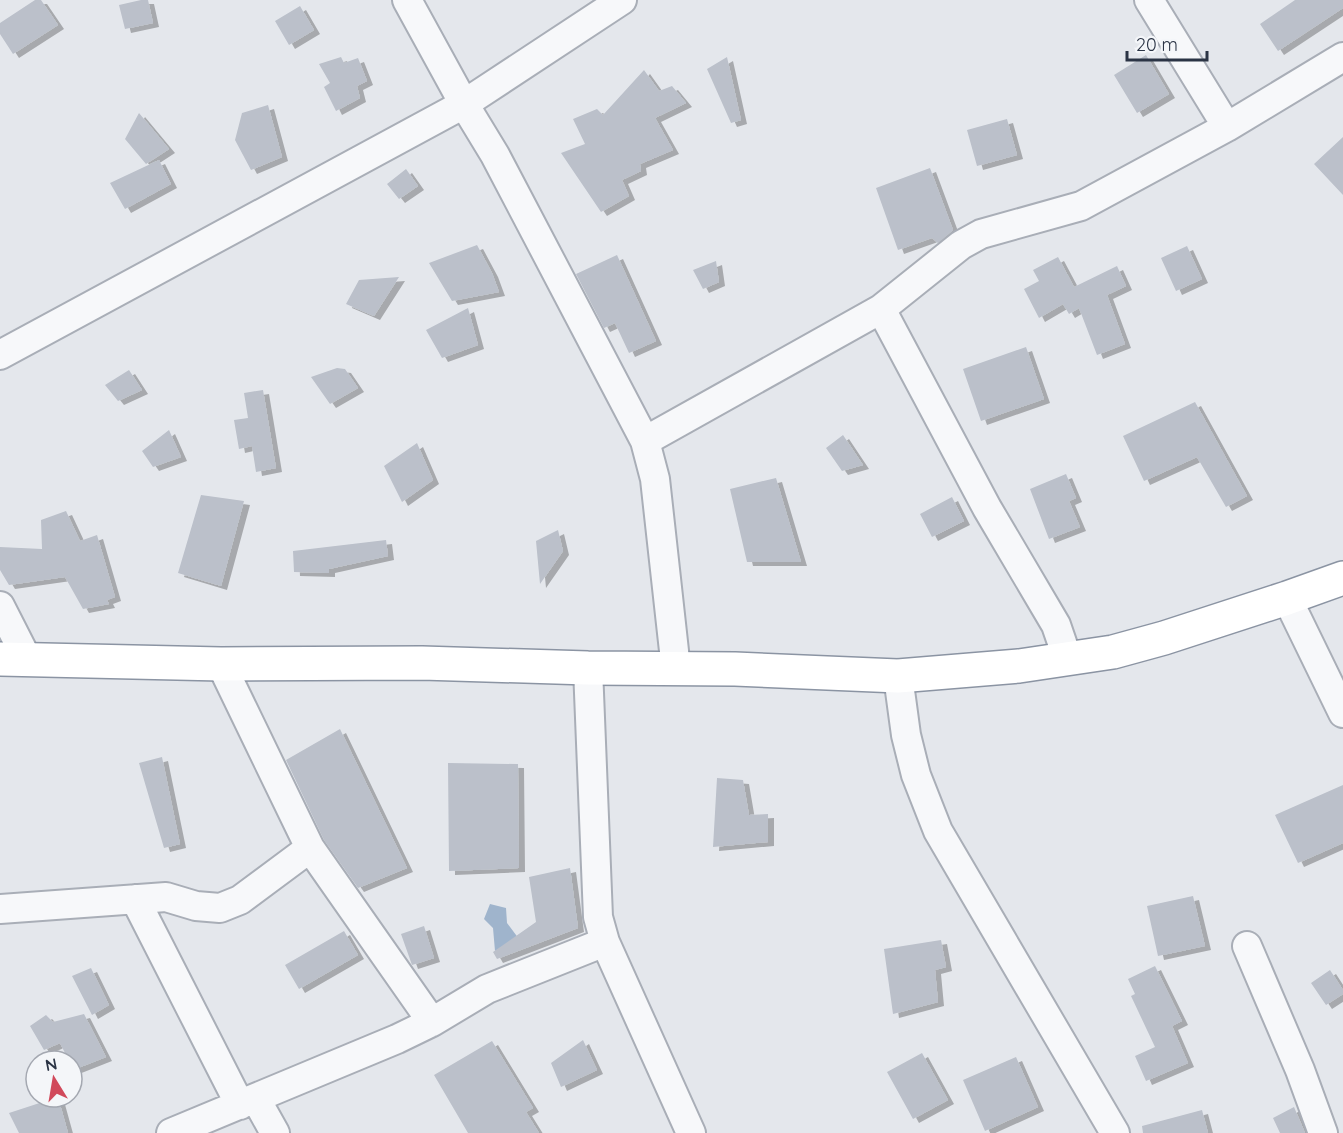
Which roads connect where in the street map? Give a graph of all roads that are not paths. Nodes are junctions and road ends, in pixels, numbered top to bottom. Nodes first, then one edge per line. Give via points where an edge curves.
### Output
1 (407, 0) edge
2 (622, 0) edge
3 (1149, 0) edge
4 (1343, 57) edge
5 (464, 104) junction
6 (1227, 127) junction
7 (881, 309) junction
8 (0, 355) edge
9 (645, 441) junction
10 (1343, 578) edge
11 (1287, 598) junction
12 (0, 606) edge
13 (13, 659) edge
14 (1068, 660) junction
15 (221, 664) junction
16 (588, 668) junction
17 (676, 669) junction
18 (898, 676) junction
19 (1343, 713) edge
20 (310, 848) junction
21 (135, 899) junction
22 (0, 909) edge
23 (605, 942) junction
24 (1248, 946) dead end
25 (432, 1022) junction
26 (248, 1102) junction
27 (171, 1133) edge
28 (275, 1133) edge
29 (691, 1133) edge
30 (1114, 1133) edge
31 (1323, 1133) edge

1 - 5 street
2 - 5 street
3 - 6 street
4 - 6 street
5 - 8 street
5 - 9 street via 495,155
6 - 7 street via 1081,206 981,234
7 - 9 street
7 - 14 street via 987,508 1056,625
9 - 17 street via 655,479
10 - 11 highway
11 - 14 highway via 1164,638
11 - 19 street
12 - 13 street
13 - 15 highway
14 - 18 highway
15 - 16 highway via 422,663
15 - 20 street
16 - 17 highway
16 - 23 street via 598,917
17 - 18 highway
18 - 30 street via 916,775 938,831
20 - 21 street via 240,900 220,908 166,897
20 - 25 street
21 - 22 street
21 - 26 street
23 - 25 street via 487,989
23 - 29 street
24 - 31 street
25 - 26 street
26 - 27 street
26 - 28 street

